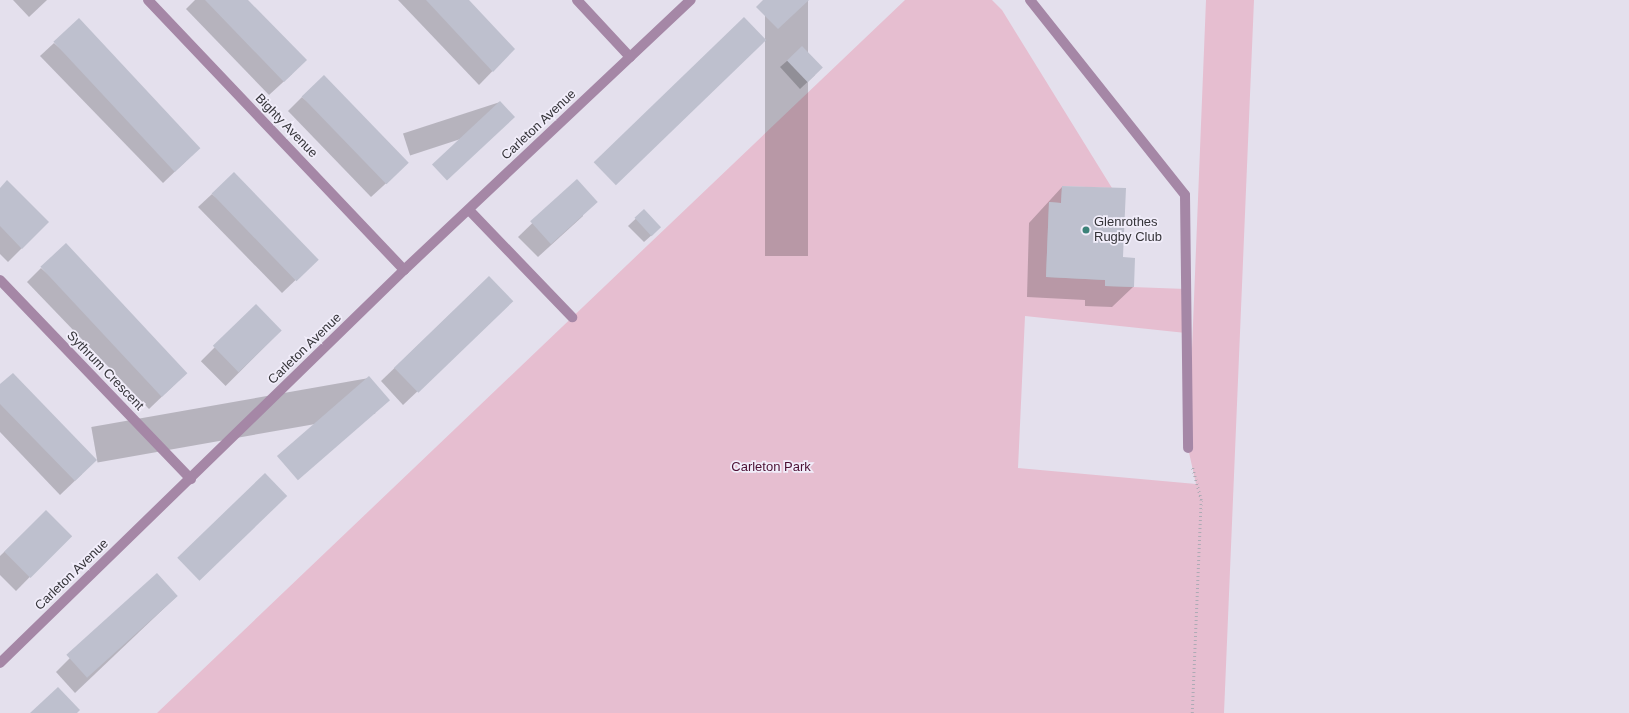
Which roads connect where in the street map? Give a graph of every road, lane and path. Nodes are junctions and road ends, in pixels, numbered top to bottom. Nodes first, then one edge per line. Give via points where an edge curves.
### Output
1 (148, 0) edge
2 (577, 0) edge
3 (691, 0) edge
4 (1030, 0) edge
5 (630, 58) junction
6 (469, 210) junction
7 (404, 270) junction
8 (0, 280) edge
9 (572, 317) dead end
10 (1188, 448) joint
11 (191, 479) junction
12 (0, 663) edge
13 (1192, 713) edge

1 - 7 street, Bighty Avenue
2 - 5 street
3 - 5 street, Carleton Avenue
4 - 10 street via 1185,195
5 - 6 street, Carleton Avenue
6 - 7 street, Carleton Avenue
6 - 9 street
7 - 11 street, Carleton Avenue
8 - 11 street, Sythrum Crescent
10 - 13 path via 1200,500
11 - 12 street, Carleton Avenue

